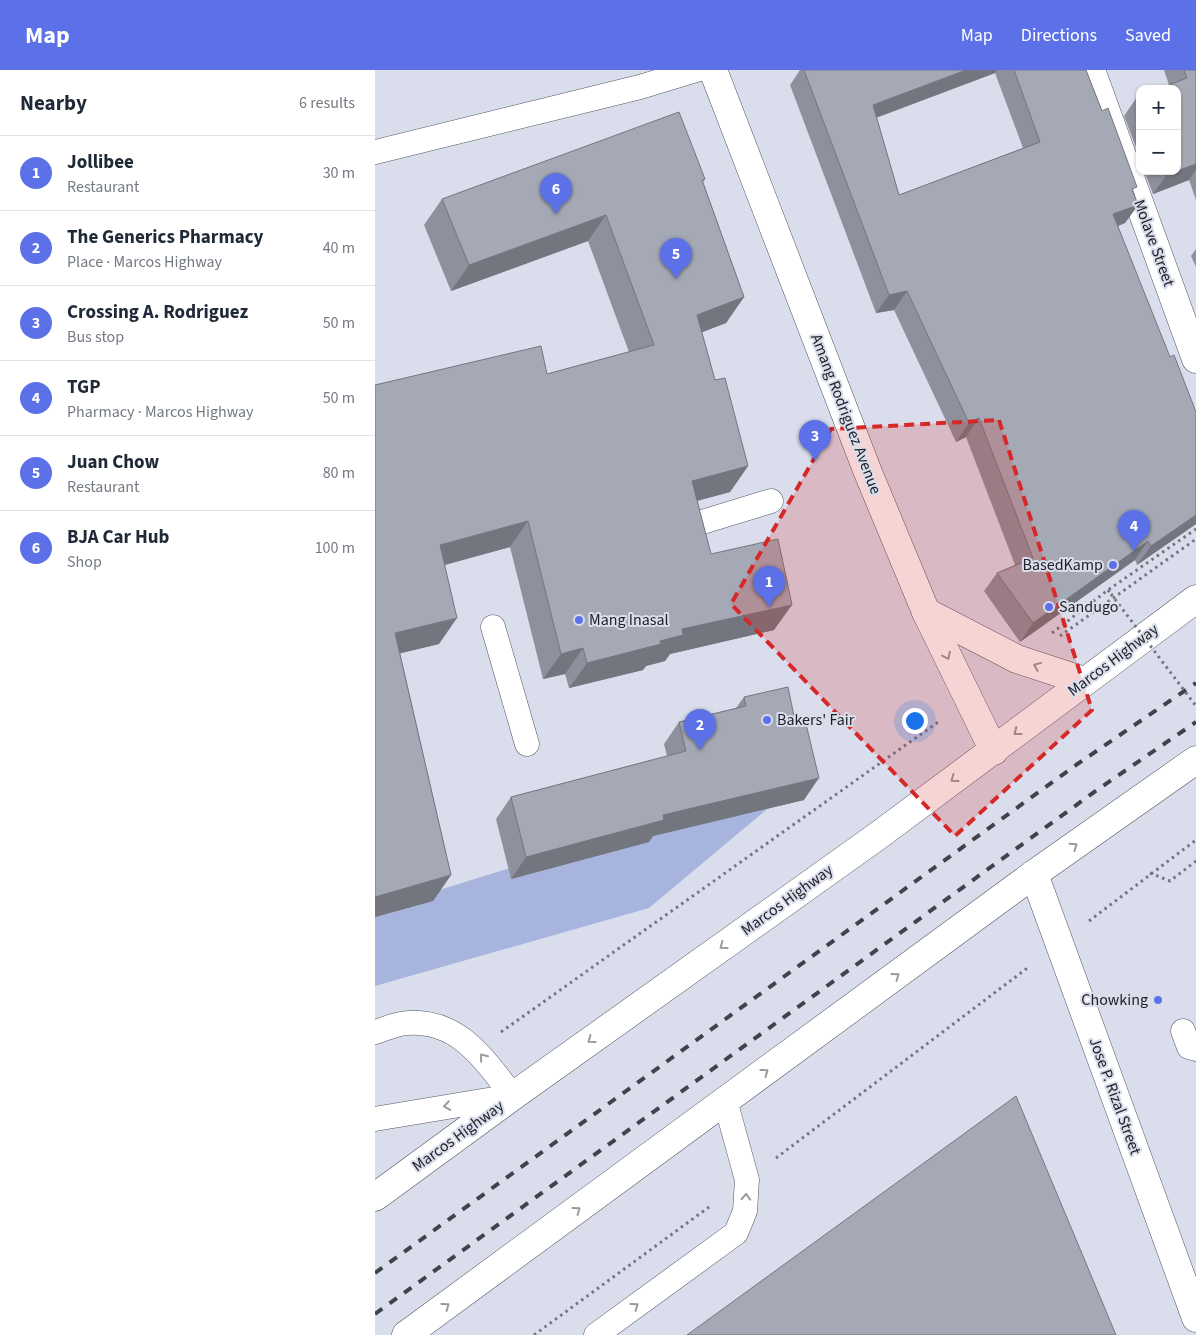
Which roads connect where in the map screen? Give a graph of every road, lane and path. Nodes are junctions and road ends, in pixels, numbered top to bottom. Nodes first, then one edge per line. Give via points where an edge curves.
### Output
1 (696, 70) edge
2 (713, 70) edge
3 (1091, 70) edge
4 (375, 152) edge
5 (1196, 359) edge
6 (771, 501) dead end
7 (699, 523) edge
8 (1196, 529) edge
9 (1196, 539) edge
10 (1108, 590) junction
11 (1196, 599) edge
12 (926, 612) junction
13 (493, 627) dead end
14 (1052, 633) edge
15 (1027, 662) junction
16 (1084, 681) junction
17 (969, 700) junction
18 (1196, 706) edge
19 (527, 744) dead end
20 (994, 750) junction
21 (1196, 760) edge
22 (1196, 840) edge
23 (1196, 862) edge
24 (1150, 873) junction
25 (1035, 874) junction
26 (1060, 943) junction
27 (375, 1032) edge
28 (476, 1049) junction
29 (513, 1096) junction
30 (725, 1100) junction
31 (375, 1119) edge
32 (747, 1180) junction
33 (375, 1197) edge
34 (1196, 1318) edge
35 (407, 1335) edge
36 (534, 1335) edge
37 (596, 1335) edge

1 - 4 lane via 640,87
2 - 12 main road, Amang Rodriguez Avenue via 863,461
3 - 5 main road, Molave Street
6 - 7 lane
8 - 10 path
9 - 15 path
10 - 14 path
10 - 18 path, bridge
11 - 16 main road, Marcos Highway
12 - 15 main road
12 -> 17 main road, Amang Rodriguez Avenue
13 - 19 lane
16 -> 15 main road
16 -> 20 main road, Marcos Highway
17 - 20 main road, Amang Rodriguez Avenue
17 - 28 path
20 -> 29 main road, Marcos Highway
25 -> 21 main road
22 - 24 path
23 - 24 path via 1170,881
24 - 26 path
25 - 26 main road, Jose P. Rizal Street
30 -> 25 main road
26 - 32 path
26 - 34 main road, Jose P. Rizal Street
27 - 28 lane via 407,1022 442,1026
29 -> 28 lane
29 -> 31 lane
29 - 33 main road, Marcos Highway
30 - 32 lane
35 -> 30 main road
32 - 36 path
37 -> 32 lane via 736,1233 745,1211

